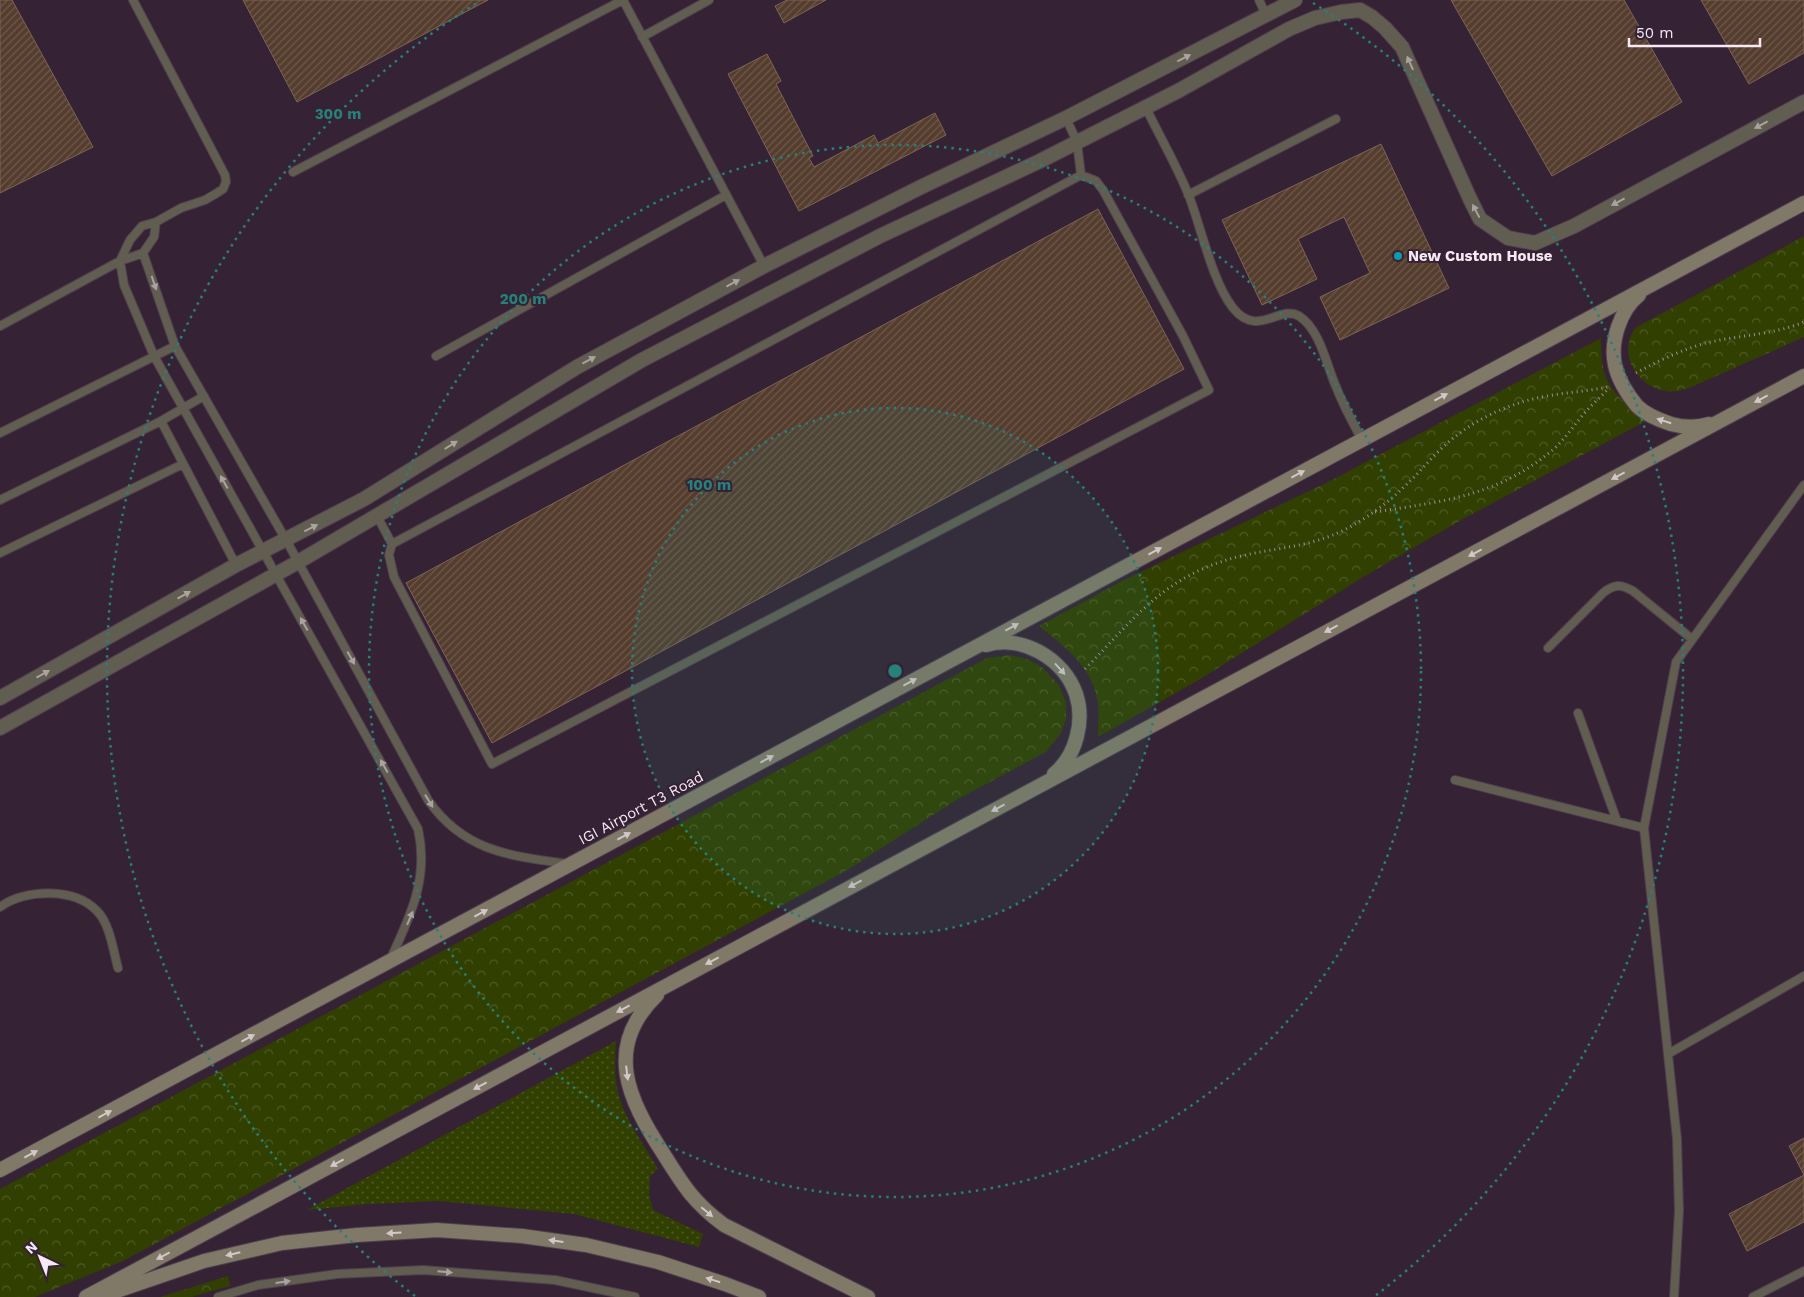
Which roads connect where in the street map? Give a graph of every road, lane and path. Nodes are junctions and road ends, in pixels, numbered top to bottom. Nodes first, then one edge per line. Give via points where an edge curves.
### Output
1 (133, 0) edge
2 (623, 0) edge
3 (709, 0) edge
4 (1259, 0) edge
5 (1295, 0) edge
6 (1266, 15) junction
7 (642, 37) junction
8 (1804, 102) edge
9 (1146, 108) junction
10 (1066, 118) junction
11 (1336, 120) dead end
12 (1077, 142) junction
13 (293, 172) dead end
14 (1081, 175) junction
15 (726, 195) junction
16 (1188, 195) junction
17 (1804, 203) edge
18 (156, 222) junction
19 (143, 253) junction
20 (120, 261) junction
21 (764, 266) junction
22 (1656, 282) junction
23 (1804, 322) edge
24 (0, 326) edge
25 (175, 346) junction
26 (154, 356) junction
27 (436, 356) dead end
28 (1636, 373) dead end
29 (1804, 376) edge
30 (204, 396) junction
31 (183, 408) junction
32 (1728, 417) junction
33 (161, 421) junction
34 (0, 433) edge
35 (1362, 440) junction
36 (184, 464) junction
37 (1804, 485) edge
38 (0, 500) edge
39 (1374, 512) junction
40 (377, 516) junction
41 (286, 540) junction
42 (392, 544) junction
43 (263, 552) junction
44 (0, 553) edge
45 (298, 562) junction
46 (236, 565) junction
47 (276, 575) junction
48 (1692, 639) junction
49 (1548, 648) dead end
50 (969, 650) junction
51 (1085, 670) dead end
52 (0, 698) edge
53 (1578, 713) dead end
54 (0, 728) edge
55 (1455, 780) dead end
56 (1041, 784) junction
57 (1617, 821) junction
58 (1644, 828) junction
59 (571, 864) junction
60 (0, 907) edge
61 (390, 962) junction
62 (118, 968) dead end
63 (1804, 976) edge
64 (666, 986) junction
65 (1668, 1054) junction
66 (0, 1170) edge
67 (1804, 1271) edge
68 (86, 1297) edge
69 (99, 1297) edge
70 (218, 1297) edge
71 (635, 1297) edge
72 (759, 1297) edge
73 (868, 1297) edge
74 (1674, 1297) edge
75 (1753, 1297) edge

1 - 18 lane via 226,182 224,189 205,200 181,208
2 - 7 lane
2 - 13 lane
3 - 7 lane
4 - 6 lane
5 - 6 street
10 -> 6 street
7 - 15 lane
8 -> 9 street via 1574,226 1535,243 1508,238 1480,219 1402,47 1379,22 1360,10 1315,18 1289,29
9 - 12 street
9 - 16 lane
10 - 12 lane
10 - 21 street
11 - 16 lane
12 - 14 lane
12 - 40 street via 880,236 642,360
14 - 42 lane
14 - 42 lane via 1096,181 1103,190 1183,336 1208,390 492,764 394,577 389,555
15 - 21 lane
15 - 27 lane
16 - 35 lane via 1222,293 1234,310 1251,322 1286,314 1301,318 1320,344 1336,389
17 - 22 main road
18 - 19 lane via 154,237
18 - 20 lane via 142,226 130,240
19 - 20 lane
19 -> 25 lane
20 - 24 lane
20 - 26 lane via 124,285
41 -> 21 street via 364,499 577,367
32 -> 22 main road via 1705,425 1681,426 1658,420 1638,406 1621,381 1615,364 1614,340 1622,317 1636,297
35 -> 22 main road
23 - 28 path via 1782,330 1706,344 1666,357
25 - 26 lane
25 - 30 lane
26 - 31 lane
26 - 34 lane
29 -> 32 main road
30 - 31 lane
30 - 41 lane
31 - 33 lane
43 -> 31 lane
32 -> 56 main road
33 - 36 lane
33 - 38 lane
50 -> 35 main road
36 - 44 lane
36 - 46 lane
37 - 48 lane
39 - 39 path via 1395,496 1441,448 1476,423 1534,399 1611,387 1555,447 1506,479 1461,497
39 - 51 path via 1327,538 1238,557 1178,582 1143,608
40 - 42 lane
40 - 45 street
41 - 43 street
41 - 45 lane
43 - 46 street
43 - 47 lane
45 - 47 street
45 -> 59 lane via 428,800 440,816 467,838 502,854
52 -> 46 street
47 - 54 street
61 -> 47 lane via 417,896 421,858 418,829
48 - 49 lane via 1633,591 1617,585 1603,593
48 - 58 lane via 1676,662
50 -> 56 main road via 994,643 1020,644 1044,654 1057,665 1076,694 1080,720 1075,745 1061,768
59 -> 50 main road, IGI Airport T3 Road
53 - 57 lane
55 - 57 lane
56 -> 64 main road
57 - 58 lane
58 - 65 lane
61 -> 59 main road, IGI Airport T3 Road
60 - 62 lane via 16,898 47,894 84,901 98,911 108,929
66 -> 61 main road, IGI Airport T3 Road
63 - 65 lane
64 -> 68 main road
64 -> 73 main road via 636,1019 629,1036 627,1076 642,1122 688,1192 705,1211 724,1225
65 - 74 lane via 1679,1192
67 - 75 lane
72 -> 69 main road via 658,1262 586,1245 522,1236 437,1230 282,1242 204,1261
70 -> 71 lane via 258,1286 337,1274 423,1270 555,1280

